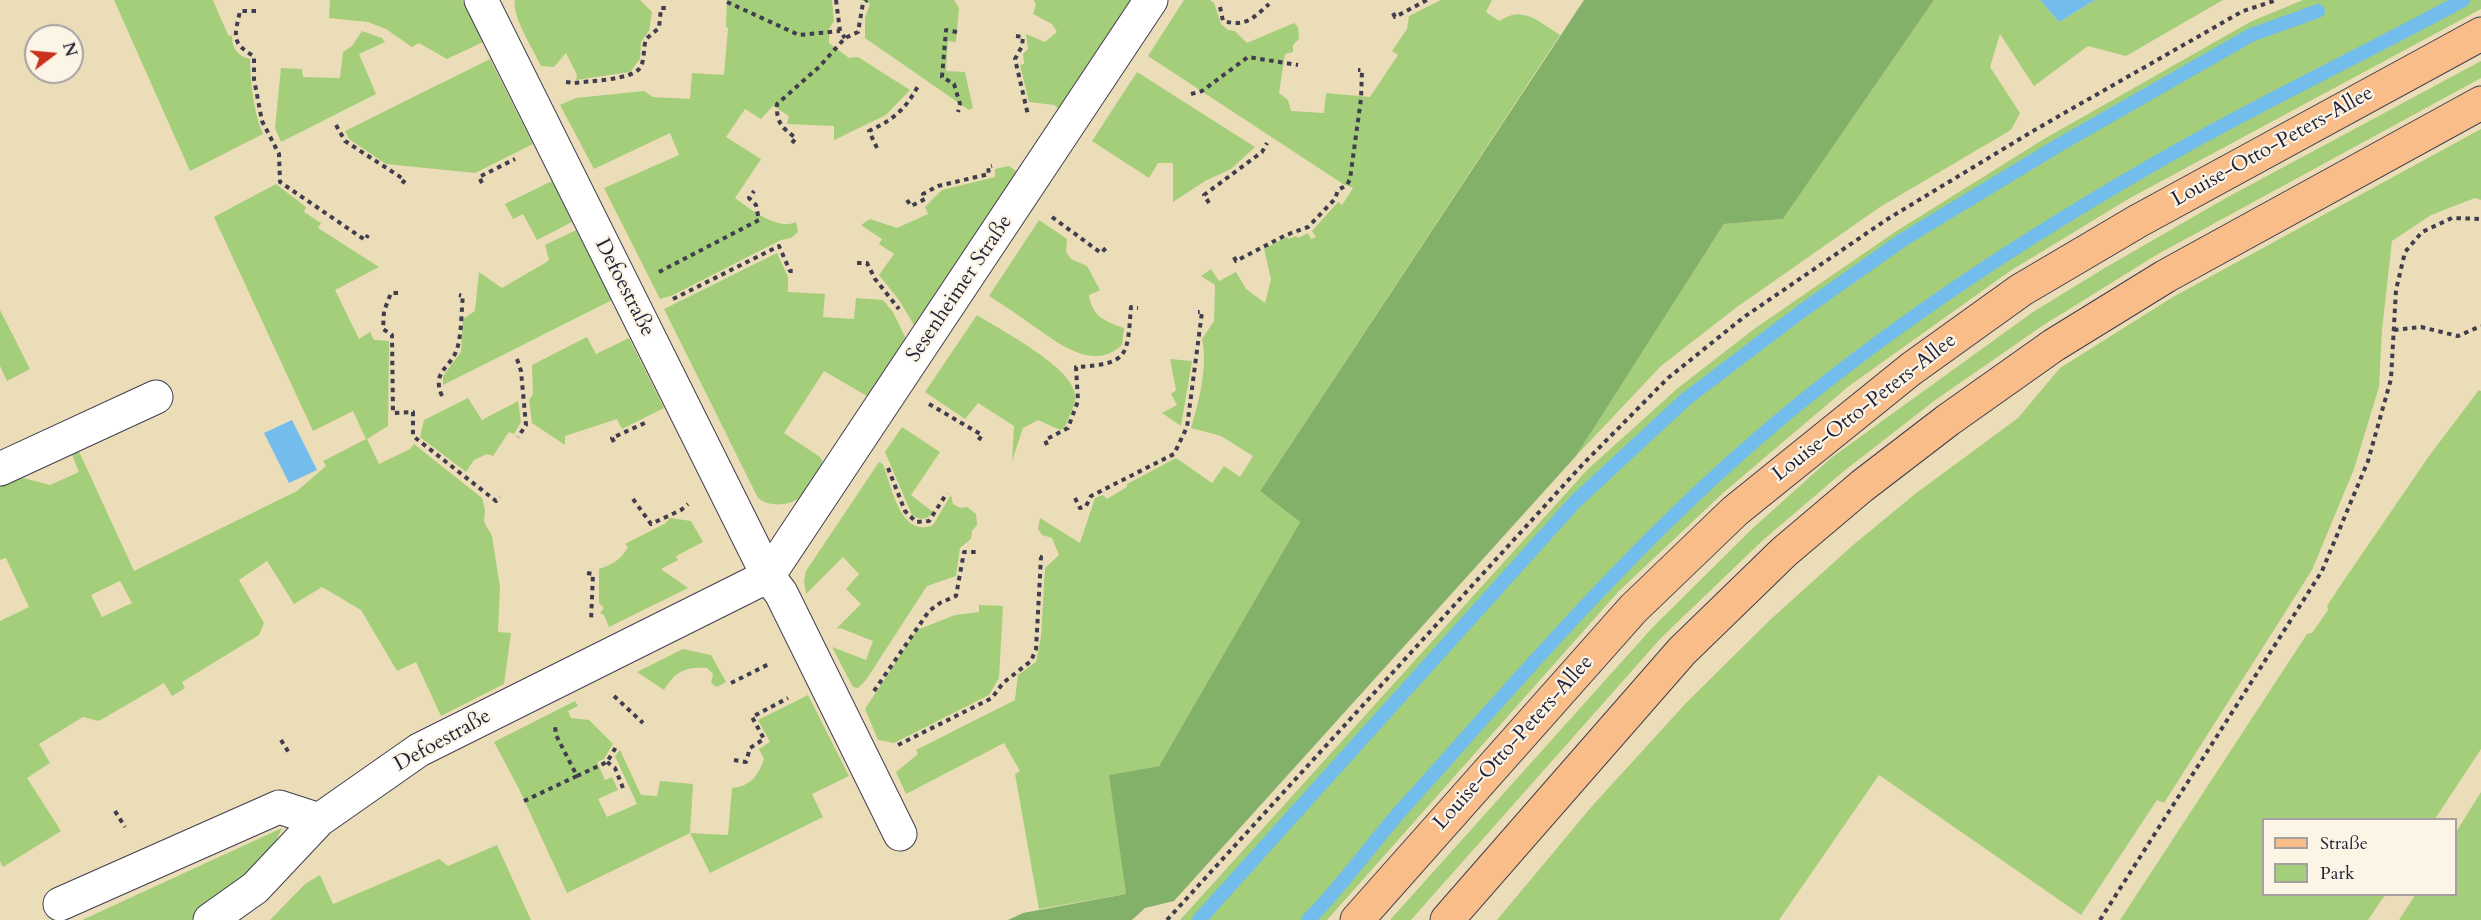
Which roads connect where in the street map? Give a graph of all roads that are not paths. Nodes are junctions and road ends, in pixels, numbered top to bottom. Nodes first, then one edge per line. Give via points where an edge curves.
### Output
1 (481, 0) edge
2 (1151, 0) edge
3 (2481, 33) edge
4 (2481, 103) edge
5 (156, 397) dead end
6 (0, 469) edge
7 (768, 576) junction
8 (319, 820) junction
9 (900, 834) dead end
10 (60, 904) dead end
11 (210, 920) edge
12 (1358, 920) edge
13 (1447, 920) edge

1 - 7 street, Defoestraße
2 - 7 street, Sesenheimer Straße
3 - 12 main road, Louise-Otto-Peters-Allee via 2138,221 2021,290 1892,384 1736,511 1633,609
4 - 13 main road via 2166,276 2054,345 1862,486 1784,552 1682,651
5 - 6 street
7 - 8 street, Defoestraße via 419,750
7 - 9 street, Defoestraße via 781,593
8 - 10 street via 279,807
8 - 11 street, Defoestraße via 255,888

